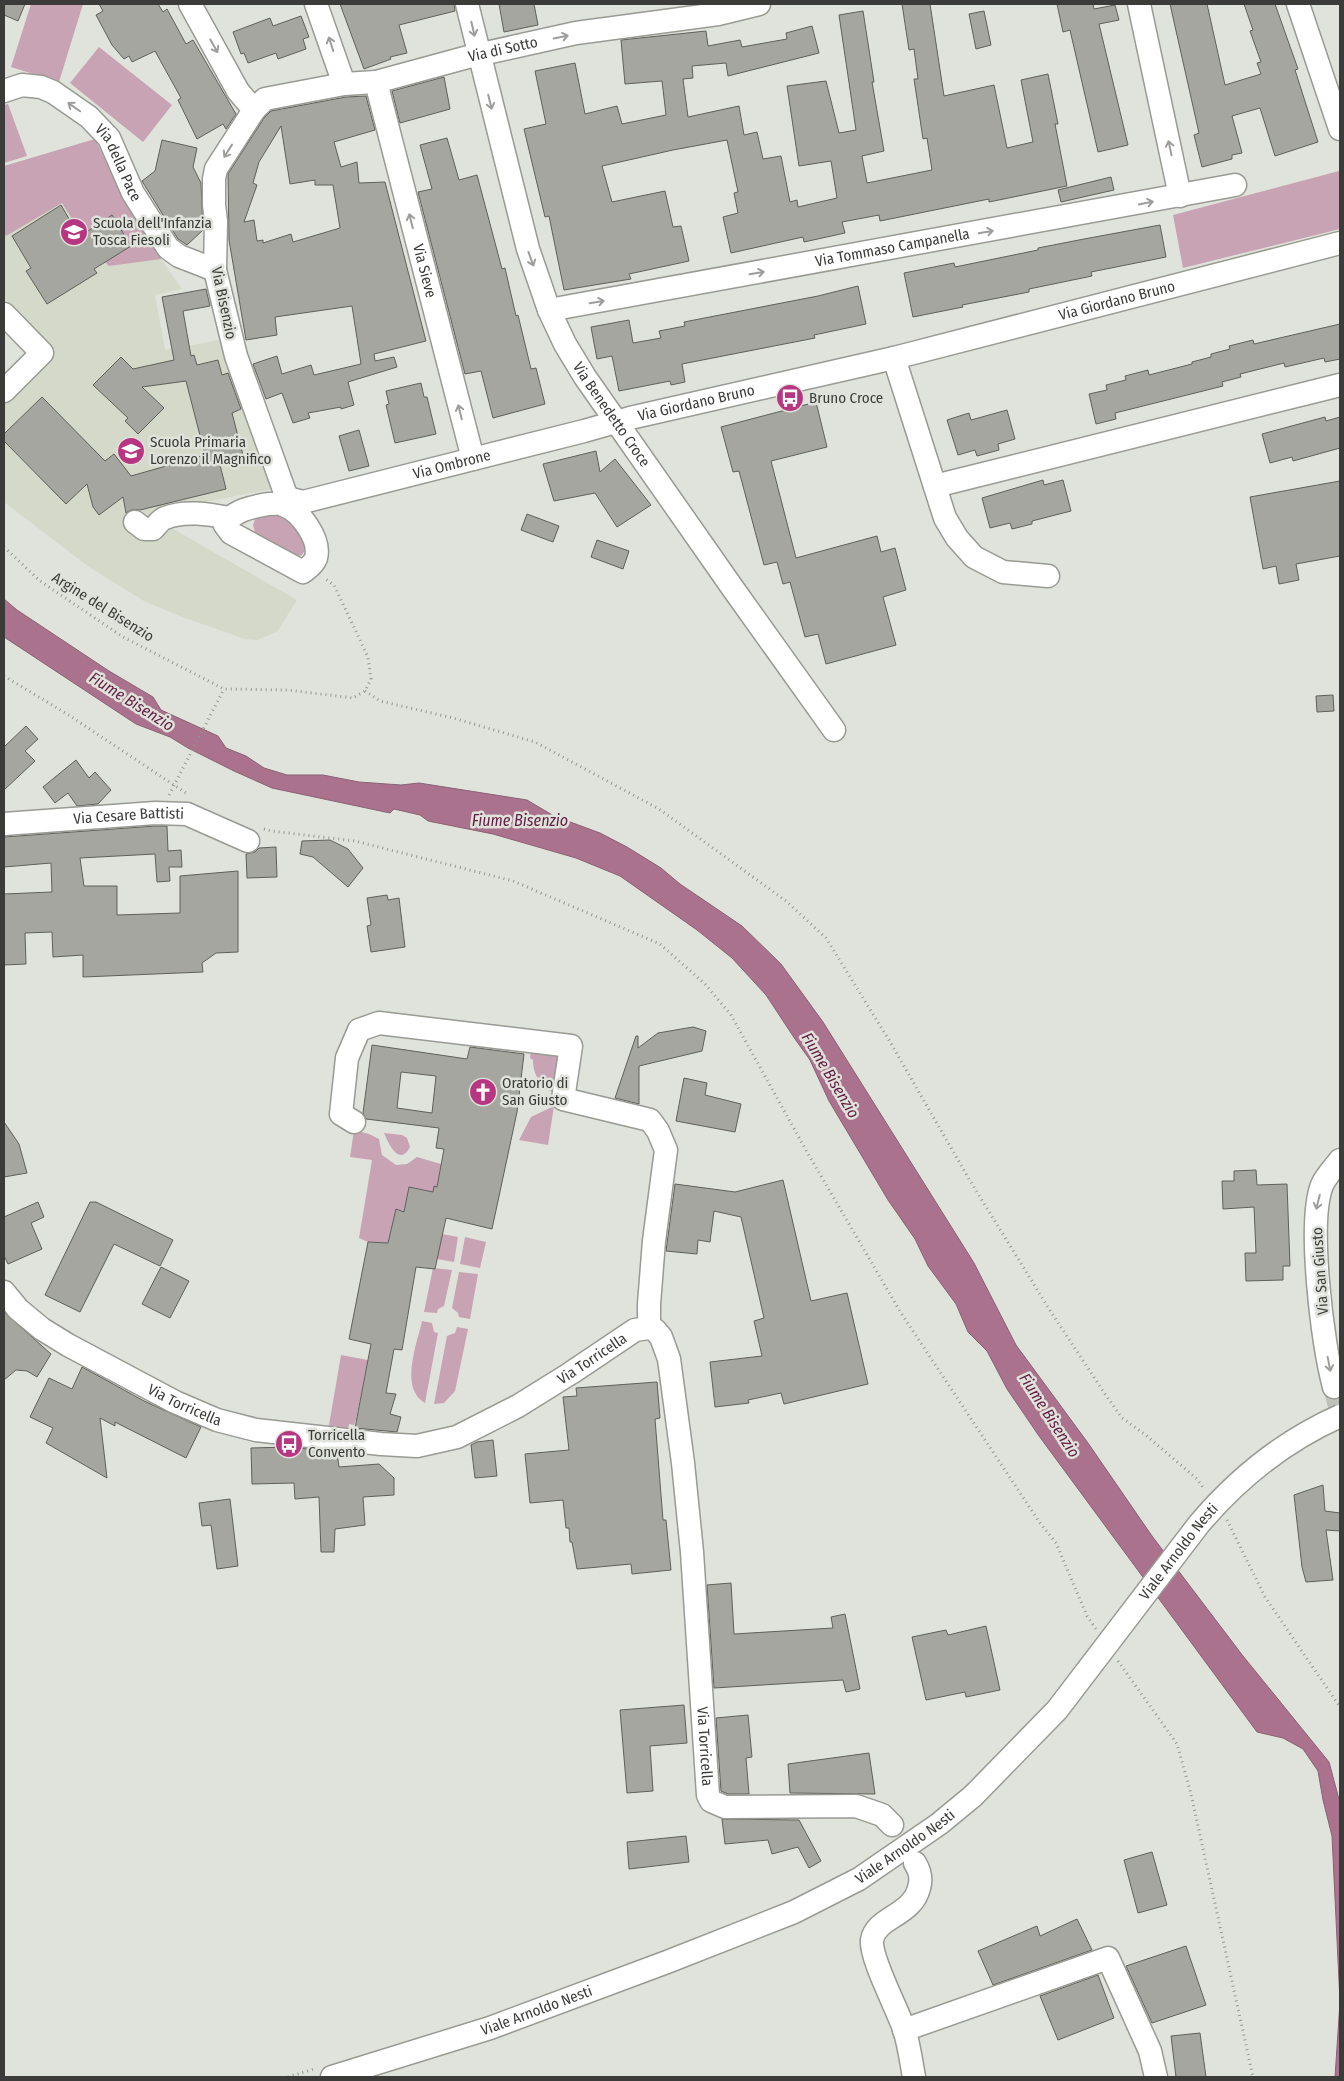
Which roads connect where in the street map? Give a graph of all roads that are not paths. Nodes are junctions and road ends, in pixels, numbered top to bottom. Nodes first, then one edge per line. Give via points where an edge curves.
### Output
1 (190, 4) edge
2 (316, 4) edge
3 (467, 4) edge
4 (759, 4) edge
5 (1139, 4) edge
6 (1298, 4) edge
7 (479, 54) junction
8 (376, 82) junction
9 (344, 84) junction
10 (4, 91) edge
11 (254, 110) junction
12 (1340, 129) edge
13 (1234, 186) dead end
14 (1180, 196) junction
15 (1340, 243) edge
16 (214, 270) junction
17 (549, 310) junction
18 (4, 314) edge
19 (894, 358) junction
20 (1340, 386) edge
21 (4, 390) edge
22 (617, 422) junction
23 (472, 459) junction
24 (935, 486) junction
25 (285, 501) junction
26 (229, 518) junction
27 (135, 522) dead end
28 (1048, 576) dead end
29 (834, 730) dead end
30 (4, 824) edge
31 (255, 835) road end
32 (354, 1122) dead end
33 (1340, 1160) edge
34 (4, 1292) edge
35 (650, 1328) junction
36 (1334, 1387) tunnel mouth
37 (1340, 1416) edge
38 (892, 1824) dead end
39 (915, 1863) dead end
40 (904, 2030) junction
41 (332, 2077) edge
42 (914, 2077) edge
43 (1156, 2077) edge

1 -> 11 street via 238,91
9 -> 2 street
3 -> 7 street, Via Benedetto Croce
7 -> 4 street, Via di Sotto via 576,33 718,14
14 -> 5 street
6 - 12 street
7 - 8 street, Via di Sotto
7 -> 17 street, Via Benedetto Croce via 528,250
8 - 9 street, Via di Sotto
23 -> 8 street, Via Sieve
9 - 11 street, Via di Sotto via 265,99
16 -> 10 street, Via della Pace via 168,248 133,193 109,138 89,117 41,87 22,86
11 -> 16 street, Via Bisenzio via 216,169
13 - 14 street, Via Tommaso Campanella
17 -> 14 street, Via Tommaso Campanella
15 - 19 street, Via Giordano Bruno
16 - 25 street, Via Bisenzio via 236,356
17 - 22 street, Via Benedetto Croce via 585,377
18 - 21 street via 42,353
19 - 22 street, Via Giordano Bruno
19 - 24 street
20 - 24 street
22 - 23 street, Via Ombrone
22 - 29 street, Via Benedetto Croce
23 - 25 street, Via Ombrone via 303,502
24 - 28 street via 945,518 974,557 1002,572
25 - 26 street, Via Ombrone via 251,508
25 - 26 street via 306,523 317,551 315,561 303,572 231,533 226,525
26 - 27 street via 185,514 164,518 154,529 144,530
30 - 31 street, Via Cesare Battisti via 155,813 187,814
32 - 35 street via 341,1114 347,1058 359,1030 379,1023 571,1046 563,1099 650,1120 666,1150 649,1304
33 -> 36 street, Via San Giusto via 1323,1184 1316,1211 1318,1271 1328,1364
34 - 35 street, Via Torricella via 18,1309 68,1346 175,1402 217,1420 256,1430 399,1445 417,1446 456,1437 518,1406 635,1330
35 - 38 street, Via Torricella via 662,1337 669,1359 683,1463 692,1552 706,1788 711,1801 725,1807 856,1806 882,1815
37 - 41 street, Viale Arnoldo Nesti, bridge via 1283,1447 1220,1500 1057,1710 973,1796 875,1869 794,1912 667,1962 490,2028
39 - 40 street via 921,1878 916,1898 881,1925 872,1940 874,1957
40 - 42 street
40 - 43 street via 1108,1958 1150,2051

